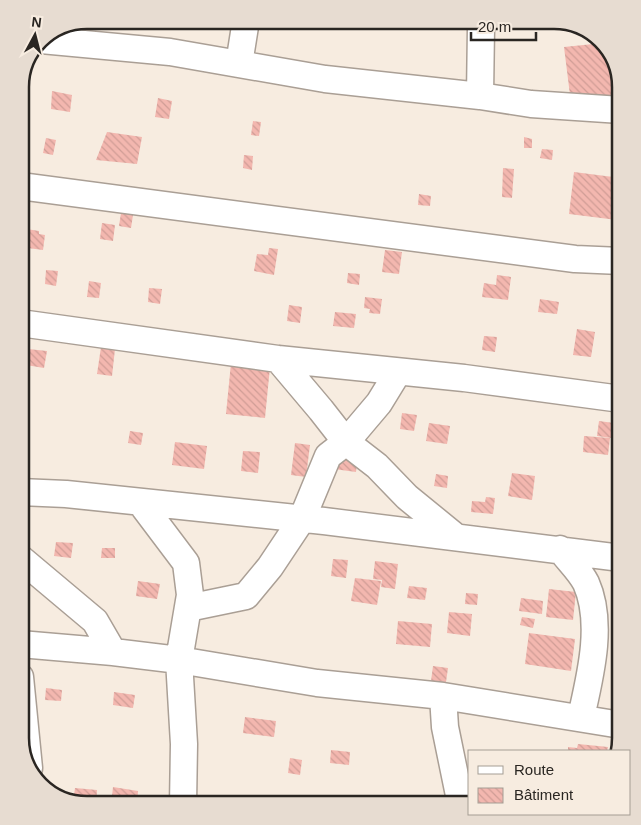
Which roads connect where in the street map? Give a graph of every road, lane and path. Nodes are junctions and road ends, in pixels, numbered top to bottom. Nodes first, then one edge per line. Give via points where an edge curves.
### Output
1 (245, 29) edge
2 (481, 29) edge
3 (60, 42) edge
4 (239, 64) junction
5 (480, 96) junction
6 (612, 109) edge
7 (29, 187) edge
8 (612, 261) edge
9 (29, 323) edge
10 (278, 359) junction
11 (398, 372) junction
12 (612, 398) edge
13 (346, 442) junction
14 (29, 492) edge
15 (140, 502) junction
16 (302, 519) junction
17 (456, 537) junction
18 (560, 549) junction
19 (612, 557) edge
20 (29, 566) edge
21 (188, 608) junction
22 (29, 645) edge
23 (113, 652) junction
24 (179, 660) junction
25 (443, 696) junction
26 (580, 717) junction
27 (612, 723) edge
28 (183, 796) edge
29 (459, 796) edge

1 - 4 street
2 - 5 street
3 - 4 street via 170,52
4 - 5 street via 325,79
5 - 6 street via 530,104
7 - 8 street via 575,259
9 - 10 street
10 - 11 street
10 - 13 street
11 - 12 street
11 - 13 street via 379,403
13 - 16 street via 328,456
13 - 17 street
14 - 15 street
15 - 16 street
15 - 21 street via 186,563 190,594
16 - 17 street
16 - 21 street via 246,596
17 - 18 street
18 - 19 street
18 - 26 street via 585,581 595,628 591,674
20 - 23 street via 95,621
21 - 24 street
22 - 23 street
23 - 24 street
24 - 25 street via 317,682
24 - 28 street
25 - 26 street
25 - 29 street via 445,727
26 - 27 street

